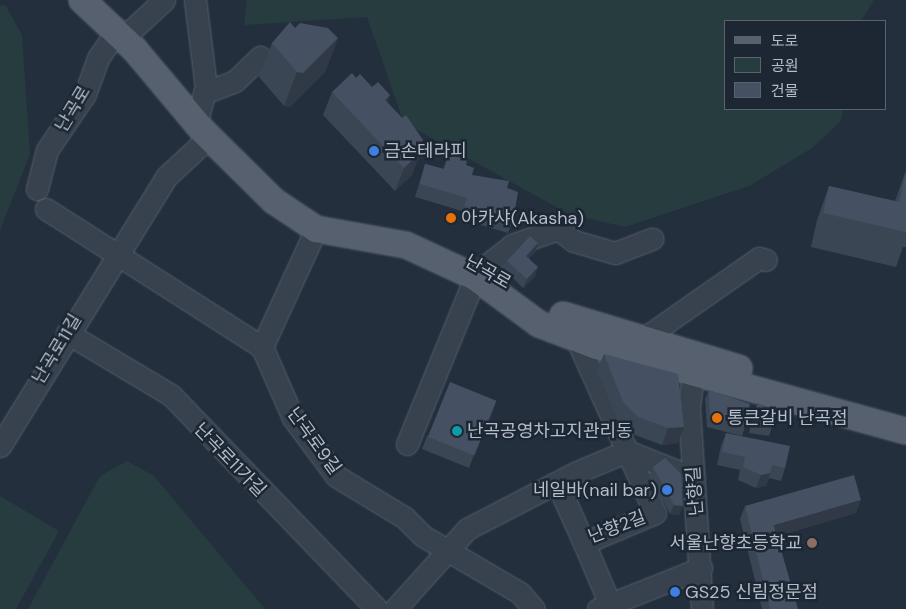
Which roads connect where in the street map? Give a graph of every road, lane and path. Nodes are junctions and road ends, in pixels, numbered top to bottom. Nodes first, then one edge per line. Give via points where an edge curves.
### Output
1 (82, 0) edge
2 (97, 0) edge
3 (164, 0) edge
4 (195, 0) edge
5 (123, 34) junction
6 (260, 57) dead end
7 (202, 116) junction
8 (37, 190) dead end
9 (46, 209) dead end
10 (316, 229) junction
11 (652, 239) dead end
12 (115, 253) junction
13 (766, 260) dead end
14 (479, 272) junction
15 (67, 333) junction
16 (576, 338) junction
17 (262, 347) junction
18 (641, 348) junction
19 (693, 374) junction
20 (906, 414) edge
21 (906, 431) edge
22 (407, 444) dead end
23 (0, 446) edge
24 (627, 451) junction
25 (694, 478) junction
26 (557, 483) junction
27 (584, 543) junction
28 (451, 549) junction
29 (701, 568) junction
30 (607, 607) edge
31 (377, 609) edge
32 (395, 609) edge
33 (534, 609) edge
34 (702, 609) edge

1 - 5 main road, 난곡로
2 - 5 main road, 난곡로
3 - 5 street, 난곡로
4 - 7 street
5 - 7 main road, 난곡로
5 - 8 street, 난곡로 via 98,58 84,94 47,150
6 - 7 street
7 - 10 main road, 난곡로 via 274,201
7 - 12 street, 난곡로11길
7 - 14 main road, 난곡로 via 281,187 322,214 412,232
9 - 12 street
10 - 14 main road, 난곡로 via 406,245
10 - 17 street
11 - 14 street via 615,253 574,242 558,230 547,231 512,245
12 - 15 street, 난곡로11길
12 - 17 street
13 - 18 street via 759,258
14 - 16 main road, 난곡로 via 539,324
14 - 18 main road, 난곡로 via 544,308
14 - 22 street, 난곡로
15 - 23 street, 난곡로11길
15 - 31 street, 난곡로11가길 via 171,395
16 - 18 main road, 난곡로
16 - 24 street
17 - 28 street, 난곡로9길 via 293,418 336,476 405,518 423,536
18 - 19 main road, 난곡로
18 - 20 main road, 난곡로
19 - 21 main road, 난곡로
19 - 25 street, 난향길 via 689,408
24 - 25 street
24 - 26 street
24 - 27 street, 난향2길 via 655,512
25 - 29 street, 난향길
26 - 27 street, 난향2길
26 - 28 street via 467,529
27 - 30 street
28 - 32 street
28 - 33 street, 난곡로9길 via 479,572 520,593
29 - 30 street
29 - 34 street, 난향길

